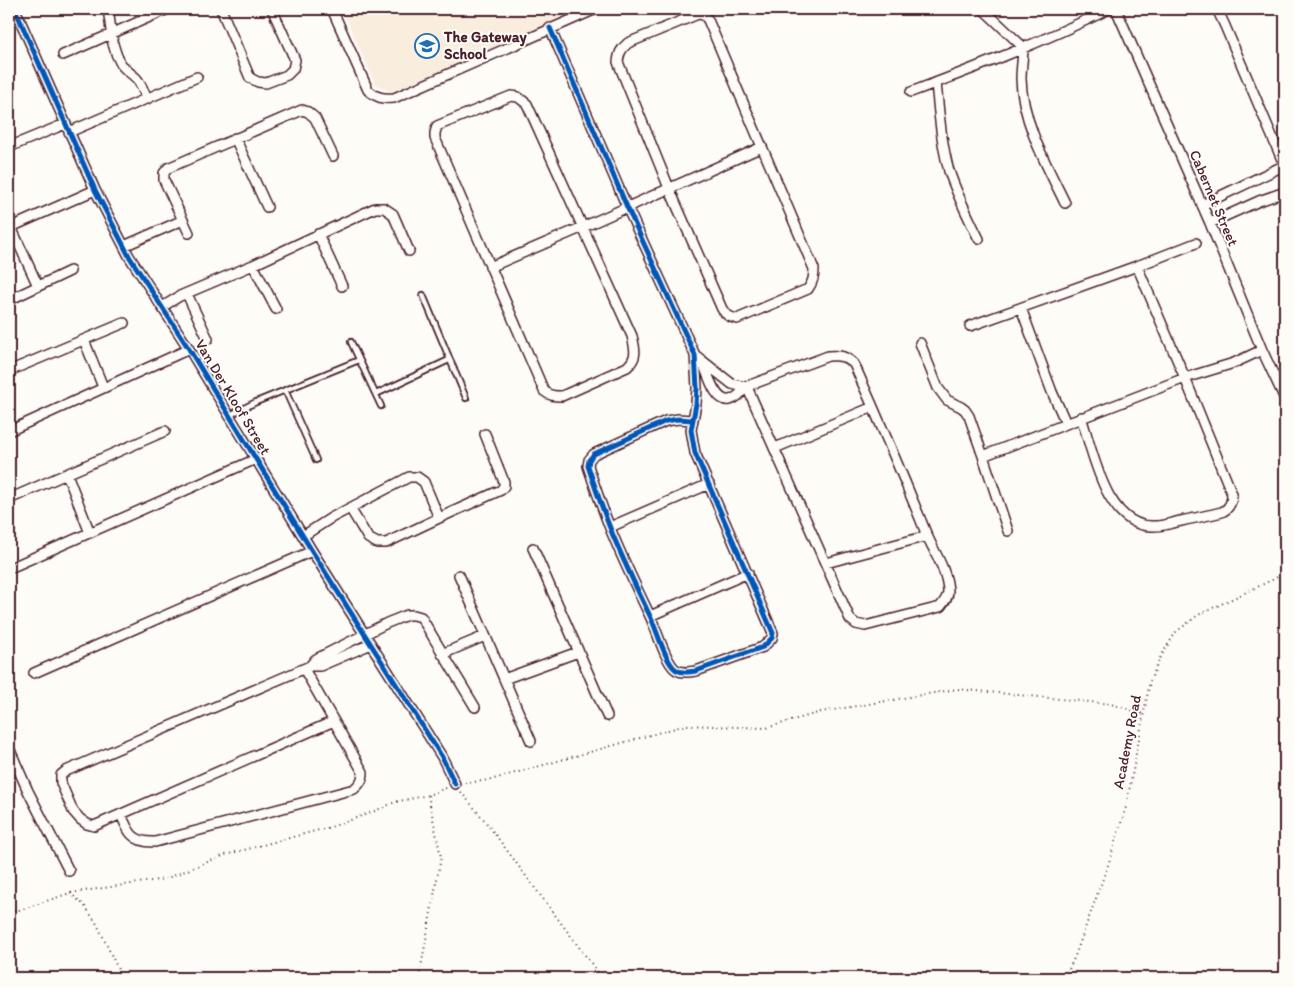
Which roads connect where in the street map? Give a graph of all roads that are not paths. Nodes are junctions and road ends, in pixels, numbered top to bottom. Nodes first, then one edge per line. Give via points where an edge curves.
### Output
1 (15, 9) edge
2 (106, 9) edge
3 (168, 9) edge
4 (221, 9) edge
5 (272, 9) edge
6 (332, 9) edge
7 (596, 9) edge
8 (983, 9) edge
9 (1109, 9) edge
10 (1116, 9) edge
11 (1217, 9) edge
12 (550, 28) junction
13 (110, 34) junction
14 (1023, 47) junction
15 (63, 55) dead end
16 (197, 77) dead end
17 (936, 83) junction
18 (911, 92) dead end
19 (147, 99) junction
20 (67, 128) junction
21 (235, 138) junction
22 (9, 147) edge
23 (762, 147) junction
24 (333, 156) dead end
25 (1284, 159) edge
26 (669, 188) junction
27 (95, 190) junction
28 (1285, 192) edge
29 (1065, 204) dead end
30 (1202, 205) junction
31 (267, 207) dead end
32 (627, 207) junction
33 (183, 220) junction
34 (1210, 224) junction
35 (10, 227) edge
36 (583, 227) junction
37 (188, 233) dead end
38 (318, 234) junction
39 (979, 239) dead end
40 (1196, 243) dead end
41 (124, 246) junction
42 (408, 251) dead end
43 (253, 265) junction
44 (1137, 266) junction
45 (490, 267) junction
46 (70, 271) dead end
47 (38, 286) junction
48 (342, 286) dead end
49 (186, 294) junction
50 (422, 295) dead end
51 (9, 300) edge
52 (162, 307) junction
53 (1021, 308) junction
54 (276, 309) dead end
55 (124, 323) dead end
56 (970, 326) dead end
57 (208, 339) dead end
58 (84, 340) junction
59 (351, 342) dead end
60 (920, 343) dead end
61 (189, 348) junction
62 (1262, 350) junction
63 (695, 355) junction
64 (359, 360) junction
65 (449, 360) junction
66 (702, 361) junction
67 (9, 371) edge
68 (1185, 378) junction
69 (103, 387) junction
70 (746, 387) junction
71 (285, 390) junction
72 (376, 394) junction
73 (466, 398) dead end
74 (1285, 400) edge
75 (381, 406) dead end
76 (873, 407) junction
77 (229, 416) junction
78 (1081, 417) junction
79 (692, 420) junction
80 (1066, 423) junction
81 (9, 431) edge
82 (165, 431) dead end
83 (485, 434) dead end
84 (775, 448) junction
85 (983, 456) junction
86 (256, 459) junction
87 (316, 460) dead end
88 (67, 474) junction
89 (709, 484) junction
90 (9, 499) edge
91 (350, 508) junction
92 (438, 518) junction
93 (610, 527) junction
94 (1008, 530) dead end
95 (90, 533) junction
96 (303, 536) junction
97 (927, 536) junction
98 (533, 548) dead end
99 (312, 551) junction
100 (826, 563) junction
101 (10, 568) dead end
102 (748, 573) junction
103 (459, 575) dead end
104 (650, 616) junction
105 (365, 635) junction
106 (485, 636) junction
107 (371, 644) junction
108 (344, 645) junction
109 (578, 652) junction
110 (348, 654) junction
111 (442, 654) junction
112 (307, 668) junction
113 (34, 673) dead end
114 (504, 679) junction
115 (475, 707) dead end
116 (607, 716) dead end
117 (334, 721) junction
118 (532, 741) dead end
119 (9, 748) edge
120 (455, 784) road end
121 (121, 814) junction
122 (69, 872) dead end

1 - 20 street, Van Der Kloof Street
2 - 13 street via 111,23
3 - 13 street
4 - 5 street via 250,78 266,83 287,75 293,69 294,60
6 - 12 street via 368,90 388,98
7 - 12 street
8 - 14 street
9 - 14 street
10 - 30 street, Cabernet Street
11 - 25 street
12 - 32 street
13 - 15 street
13 - 19 street via 122,66 136,78
14 - 17 street
14 - 29 street via 1021,80 1025,108
16 - 19 street
17 - 18 street
17 - 39 street via 940,129 949,171
19 - 20 street
20 - 22 street
20 - 27 street, Van Der Kloof Street
21 - 24 street via 305,110 315,118
21 - 31 street
21 - 33 street via 168,168 164,173 164,180
23 - 26 street
23 - 26 street via 814,269 814,278 808,289 737,319 726,315
23 - 26 street via 704,15 698,14 628,43 618,55 618,62
25 - 30 street via 1281,167
26 - 32 street
27 - 35 street
27 - 41 street, Van Der Kloof Street
28 - 34 street
30 - 34 street, Cabernet Street
32 - 36 street
32 - 63 street
33 - 37 street
33 - 41 street
34 - 62 street, Cabernet Street
35 - 47 street
36 - 45 street
36 - 45 street via 632,336 634,358 627,367 562,396 549,395 544,391
36 - 45 street via 527,104 518,96 437,126 435,138
38 - 42 street via 375,208 384,208 393,214
38 - 43 street
38 - 48 street
40 - 44 street
41 - 52 street, Van Der Kloof Street
43 - 49 street
43 - 54 street
44 - 53 street
44 - 68 street
46 - 47 street
47 - 51 street
49 - 52 street
49 - 57 street
50 - 65 lane
52 - 61 street, Van Der Kloof Street
53 - 56 street
53 - 80 street
55 - 58 street
58 - 67 street
58 - 69 street
59 - 64 lane
60 - 85 street via 938,388 969,416
61 - 69 street
61 - 77 street, Van Der Kloof Street
62 - 68 street via 1234,363
62 - 74 street, Cabernet Street
63 - 66 street
63 - 79 street via 696,388
64 - 71 lane
64 - 72 lane
65 - 72 lane
65 - 73 lane
66 - 70 street via 732,384
66 - 70 street via 716,393 726,401 740,395
68 - 78 street
68 - 78 street via 1232,494 1231,503 1222,512 1159,526 1140,525 1131,519 1114,504 1104,488
69 - 81 street
70 - 76 street via 838,355 854,364
70 - 84 street
71 - 77 lane
71 - 87 lane
72 - 75 lane
76 - 84 street
76 - 97 street
77 - 86 street, Van Der Kloof Street
78 - 80 street
79 - 89 street via 695,453
79 - 93 street via 666,421 594,454 589,460 588,466
80 - 85 street
82 - 88 street
83 - 92 street via 504,486
84 - 100 street
85 - 94 street
86 - 95 street
86 - 96 street, Van Der Kloof Street
88 - 90 street
88 - 95 street
89 - 93 street
89 - 102 street
91 - 92 street via 368,538 377,543 386,544
91 - 92 street via 409,477 417,476 424,482
91 - 96 street
93 - 104 street
95 - 101 street
96 - 99 street, Van Der Kloof Street
97 - 100 street
97 - 100 street via 945,576 948,592 940,607 865,626 856,624 850,619
98 - 109 street
99 - 105 street, Van Der Kloof Street
99 - 113 street
102 - 104 street
102 - 104 street via 773,632 772,638 763,646 696,671 679,671 667,657
103 - 106 street
105 - 107 street, Van Der Kloof Street
105 - 108 street
105 - 111 street via 407,615 414,615 421,617
106 - 111 street
106 - 114 street
107 - 110 street
107 - 120 street, Van Der Kloof Street via 442,757
108 - 110 street
108 - 112 street via 316,658
109 - 114 street
109 - 116 street
110 - 112 street
111 - 115 street
112 - 117 street
112 - 121 street via 61,775 61,783 73,811 86,824 94,826
114 - 118 street
117 - 121 street
117 - 121 street via 363,772 362,782 354,789 155,842 130,834
119 - 122 street

